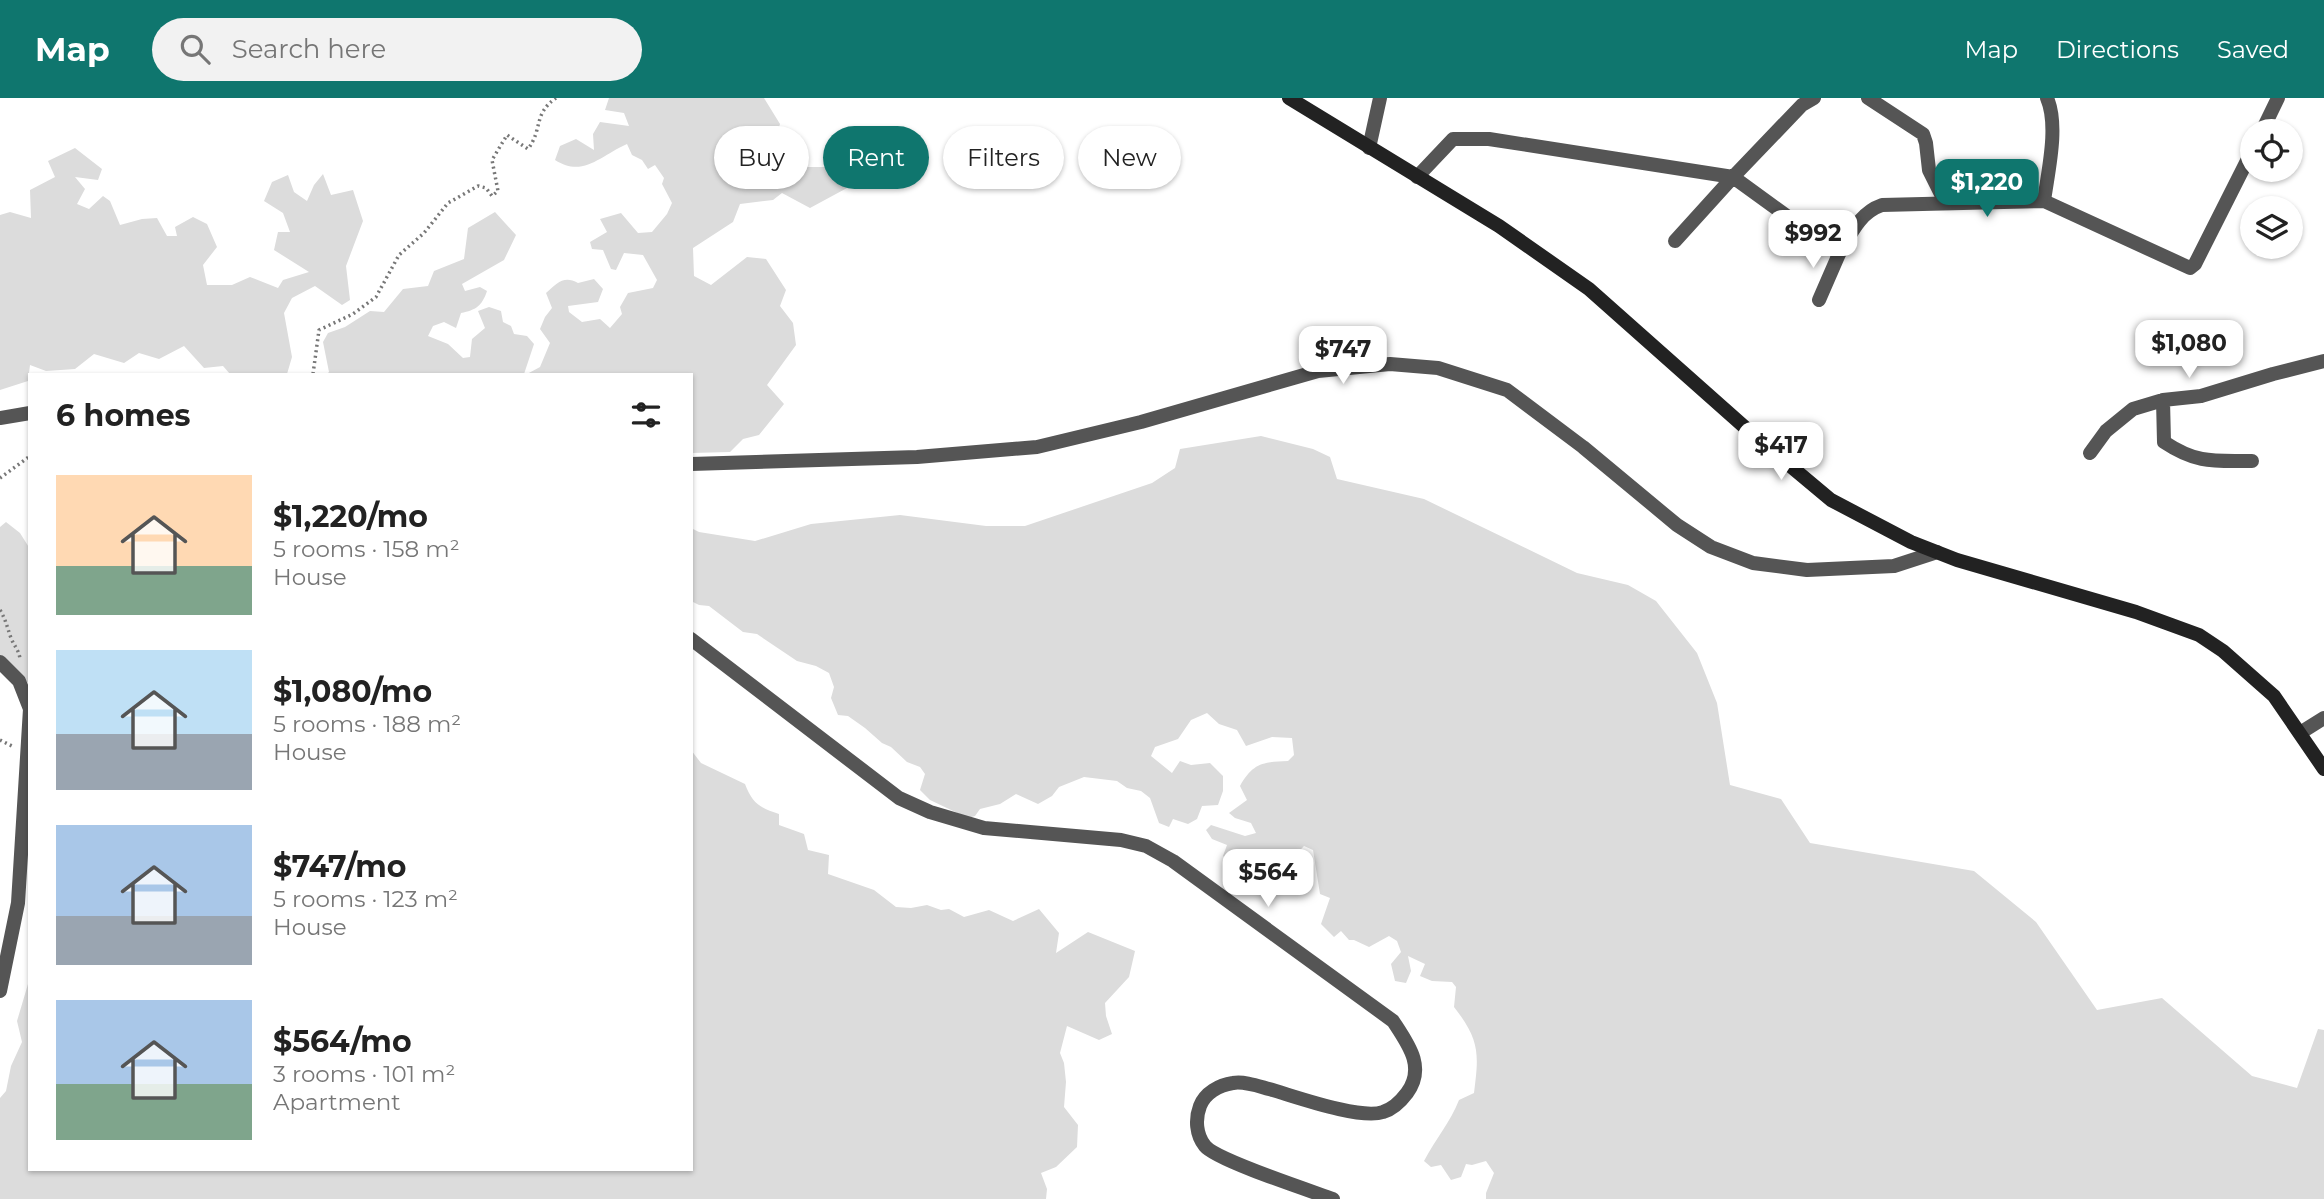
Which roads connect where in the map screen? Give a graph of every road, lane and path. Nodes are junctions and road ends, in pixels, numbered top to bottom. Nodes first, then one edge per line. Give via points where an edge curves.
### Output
1 (555, 98) edge
2 (1289, 98) edge
3 (1380, 98) edge
4 (1814, 98) edge
5 (1868, 98) edge
6 (2047, 98) edge
7 (2278, 98) edge
8 (2268, 119) edge
9 (1369, 148) junction
10 (2240, 175) edge
11 (1417, 177) junction
12 (1733, 177) junction
13 (2044, 201) junction
14 (1945, 202) junction
15 (1675, 242) dead end
16 (1839, 254) junction
17 (1819, 300) dead end
18 (2324, 361) edge
19 (313, 373) edge
20 (2162, 400) junction
21 (28, 413) edge
22 (0, 418) edge
23 (2090, 453) dead end
24 (28, 457) edge
25 (2252, 461) dead end
26 (693, 464) edge
27 (0, 478) edge
28 (1937, 552) junction
29 (0, 610) edge
30 (693, 641) edge
31 (0, 662) edge
32 (15, 676) junction
33 (28, 704) edge
34 (2324, 718) edge
35 (2300, 733) junction
36 (28, 752) edge
37 (2324, 769) edge
38 (0, 991) edge
39 (1333, 1199) edge

1 - 19 path via 540,113 537,138 528,149 507,135 492,160 498,191 492,196 478,186 448,203 399,256 376,297 354,314 318,330
2 - 9 street
3 - 9 street
4 - 12 street
5 - 14 street via 1923,134 1928,170
6 - 13 street via 2053,111
7 - 8 street
9 - 11 street
10 - 13 street via 2190,268
11 - 12 street via 1453,139 1489,139
11 - 28 street via 1499,226 1589,289 1831,500
12 - 15 street
12 - 16 street
13 - 14 street
14 - 16 street via 1870,209
16 - 17 street
18 - 20 street via 2201,397
20 - 23 street via 2133,409 2106,431
20 - 25 street via 2164,442 2184,455 2210,461
21 - 22 street
24 - 27 path
26 - 28 street via 917,457 1037,447 1318,371 1390,364 1438,368 1507,390 1677,525 1711,547 1753,563 1807,570 1894,566
28 - 35 street via 2199,635 2274,696
29 - 32 path via 19,651
30 - 39 street via 899,798 984,828 1103,836 1146,846 1393,1021 1411,1047 1417,1071 1400,1103 1382,1112 1362,1114 1235,1082 1217,1087 1203,1099 1196,1115 1197,1130 1206,1147
31 - 32 street
32 - 33 street
34 - 35 street
35 - 37 street
36 - 38 street via 18,903

